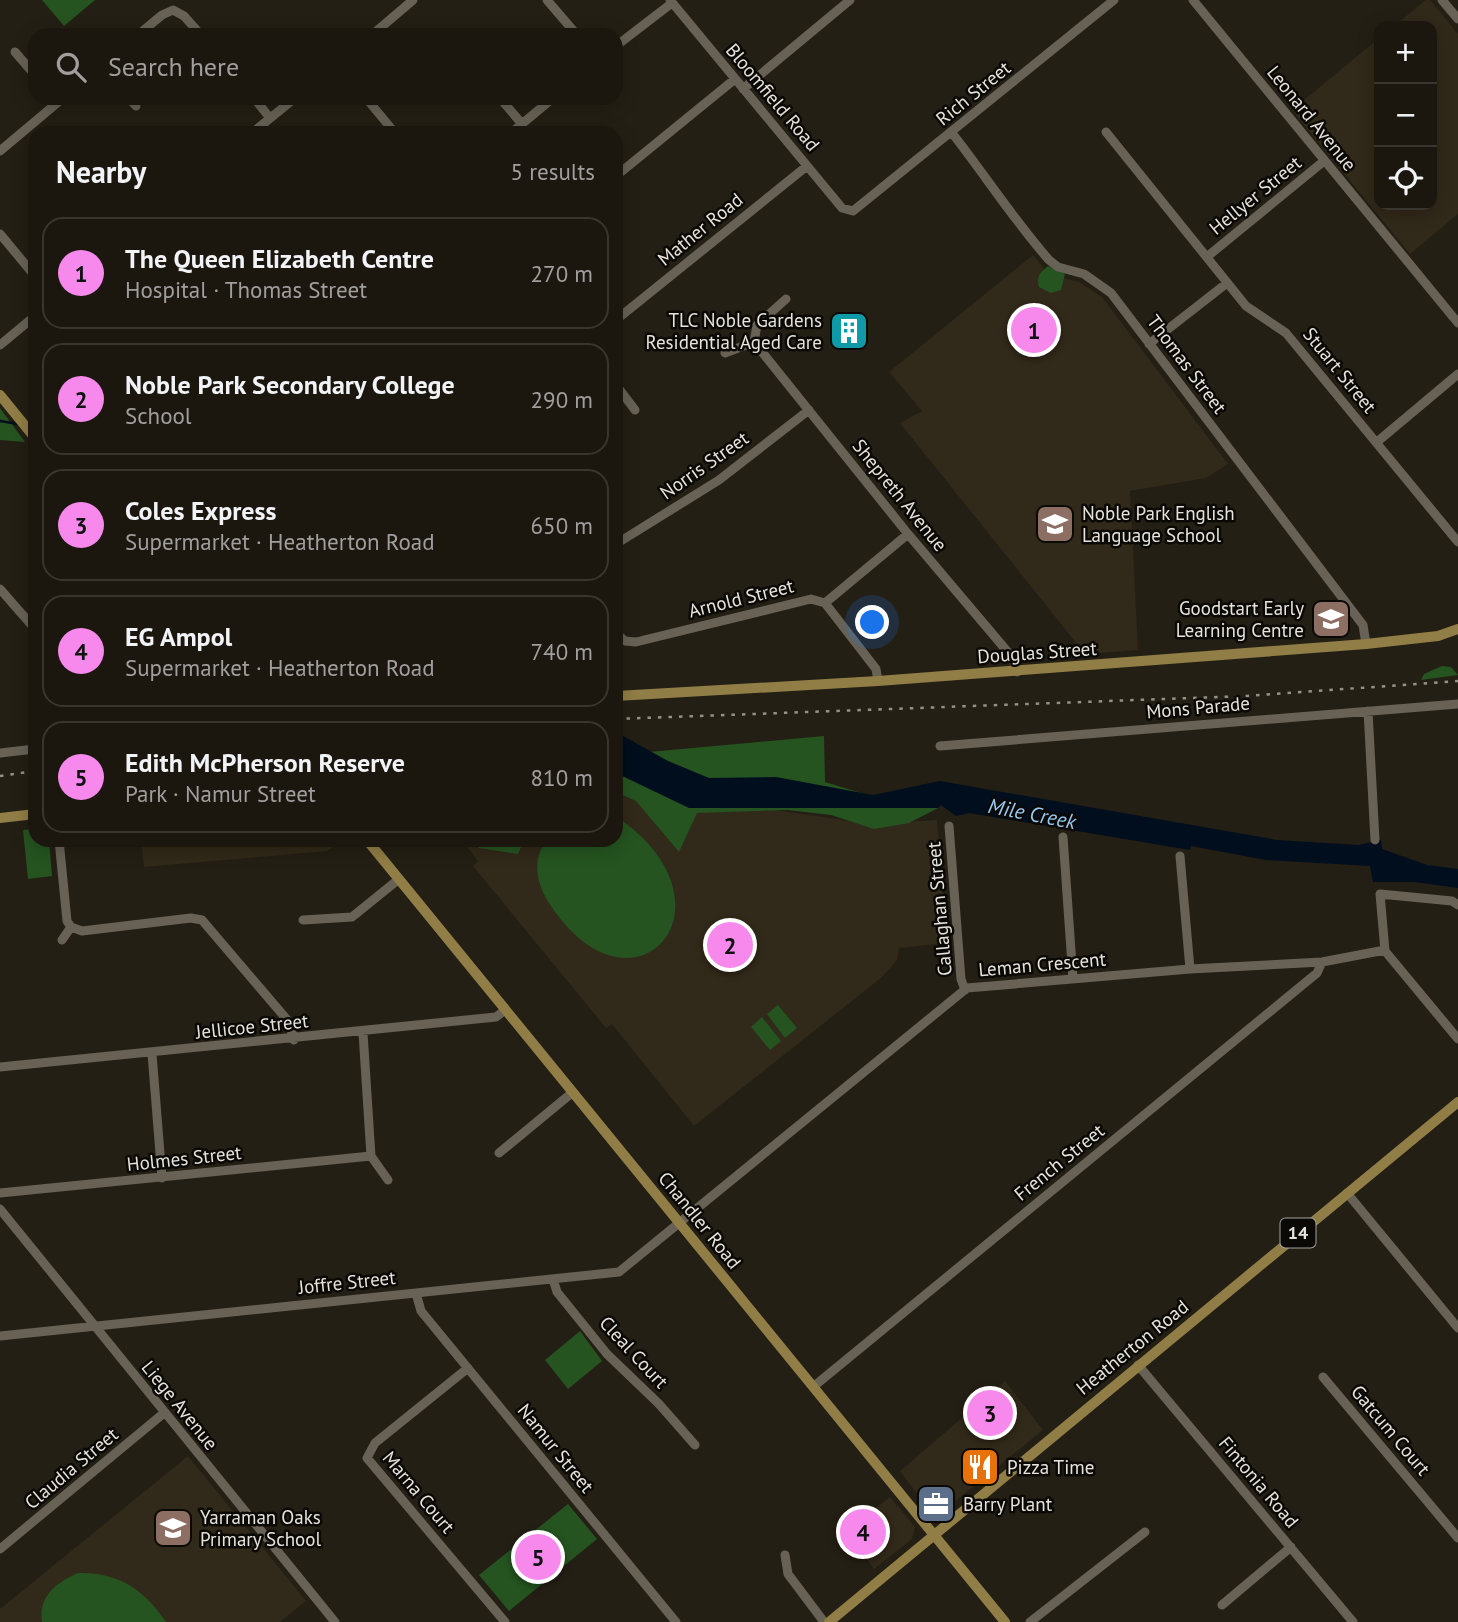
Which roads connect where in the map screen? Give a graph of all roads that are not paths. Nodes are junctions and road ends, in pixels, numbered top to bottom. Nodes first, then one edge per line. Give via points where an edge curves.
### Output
1 (177, 0) edge
2 (414, 0) edge
3 (547, 0) edge
4 (850, 0) edge
5 (1114, 0) edge
6 (1193, 0) edge
7 (1442, 0) edge
8 (671, 1) edge
9 (176, 11) junction
10 (1458, 19) edge
11 (146, 28) edge
12 (194, 28) edge
13 (380, 28) edge
14 (571, 28) edge
15 (623, 40) edge
16 (15, 52) dead end
17 (28, 67) edge
18 (735, 79) junction
19 (743, 89) junction
20 (53, 105) edge
21 (260, 105) edge
22 (286, 105) edge
23 (372, 105) edge
24 (506, 105) edge
25 (545, 105) edge
26 (270, 118) junction
27 (522, 124) junction
28 (32, 125) edge
29 (261, 126) edge
30 (389, 126) edge
31 (520, 126) edge
32 (28, 128) edge
33 (1106, 132) dead end
34 (952, 133) junction
35 (0, 151) edge
36 (1324, 161) junction
37 (807, 166) junction
38 (623, 170) edge
39 (853, 211) joint
40 (0, 234) edge
41 (1208, 256) junction
42 (28, 268) edge
43 (1227, 283) junction
44 (786, 299) dead end
45 (623, 314) edge
46 (28, 322) edge
47 (1458, 323) edge
48 (754, 342) junction
49 (1149, 344) junction
50 (0, 345) edge
51 (725, 353) dead end
52 (1458, 374) edge
53 (623, 394) edge
54 (0, 395) edge
55 (635, 410) dead end
56 (809, 410) junction
57 (28, 429) edge
58 (1377, 442) junction
59 (908, 534) junction
60 (623, 540) edge
61 (1458, 542) edge
62 (0, 589) edge
63 (825, 603) junction
64 (28, 621) edge
65 (1458, 629) edge
66 (623, 639) edge
67 (1366, 645) junction
68 (1017, 671) junction
69 (878, 681) junction
70 (623, 696) edge
71 (1458, 704) edge
72 (1367, 711) junction
73 (940, 746) dead end
74 (28, 750) edge
75 (0, 753) edge
76 (28, 815) edge
77 (0, 818) edge
78 (949, 826) dead end
79 (1063, 837) dead end
80 (1375, 840) dead end
81 (60, 847) edge
82 (374, 847) edge
83 (1181, 856) dead end
84 (399, 879) junction
85 (1378, 882) dead end
86 (1380, 894) junction
87 (1458, 905) edge
88 (303, 920) dead end
89 (71, 927) junction
90 (62, 940) dead end
91 (1387, 953) junction
92 (1322, 962) junction
93 (1190, 969) junction
94 (1073, 979) junction
95 (965, 990) junction
96 (505, 1010) junction
97 (363, 1033) junction
98 (1458, 1039) edge
99 (294, 1040) junction
100 (152, 1054) junction
101 (0, 1068) edge
102 (573, 1093) junction
103 (1458, 1102) edge
104 (499, 1153) dead end
105 (371, 1156) junction
106 (162, 1178) junction
107 (388, 1180) dead end
108 (0, 1193) edge
109 (1347, 1193) junction
110 (0, 1209) edge
111 (680, 1223) junction
112 (553, 1279) junction
113 (416, 1293) junction
114 (92, 1325) junction
115 (1458, 1328) edge
116 (0, 1336) edge
117 (1138, 1365) junction
118 (468, 1368) junction
119 (1323, 1377) dead end
120 (813, 1387) junction
121 (164, 1413) junction
122 (695, 1445) dead end
123 (1145, 1532) dead end
124 (935, 1536) junction
125 (1458, 1538) edge
126 (1291, 1547) junction
127 (0, 1549) edge
128 (785, 1555) dead end
129 (1222, 1605) dead end
130 (335, 1622) edge
131 (505, 1622) edge
132 (676, 1622) edge
133 (824, 1622) edge
134 (830, 1622) edge
135 (1005, 1622) edge
136 (1030, 1622) edge
137 (1353, 1622) edge

1 - 9 street
2 - 13 street
3 - 14 street
4 - 19 street
5 - 34 street, Rich Street
6 - 36 street, Leonard Avenue
7 - 10 street
8 - 15 street
8 - 18 street, Bloomfield Road
9 - 11 street via 162,15
9 - 12 street
16 - 17 street
18 - 19 street, Bloomfield Road
18 - 38 street
19 - 37 street, Bloomfield Road
20 - 28 street
21 - 26 street
22 - 26 street
23 - 30 street
24 - 27 street
25 - 27 street
26 - 29 street
27 - 31 street
32 - 35 street
33 - 41 street, Stuart Street
34 - 39 street, Rich Street
34 - 49 street, Thomas Street via 990,189 1049,260 1084,274 1111,293
36 - 41 street, Hellyer Street
36 - 47 street, Leonard Avenue
37 - 39 street, Bloomfield Road via 842,208
37 - 45 street, Mather Road
40 - 42 street
41 - 43 street, Stuart Street
43 - 49 street
43 - 58 street, Stuart Street via 1251,311 1286,332
44 - 48 street via 757,325
46 - 50 street
48 - 51 street
48 - 56 street, Shepreth Avenue
49 - 67 street, Thomas Street via 1363,625
52 - 58 street
53 - 55 street
54 - 57 main road
56 - 59 street, Shepreth Avenue
56 - 60 street, Norris Street via 719,480
58 - 61 street, Stuart Street
59 - 63 street
59 - 68 street, Shepreth Avenue via 1012,657
62 - 64 street
63 - 66 street, Arnold Street via 811,600 636,642
63 - 69 street via 876,669
65 - 67 main road, Douglas Street
67 - 68 main road, Douglas Street
68 - 69 main road, Douglas Street
69 - 70 main road, Douglas Street
71 - 72 street, Mons Parade
72 - 73 street, Mons Parade
72 - 80 street
74 - 75 street
76 - 77 main road
78 - 95 street, Callaghan Street
79 - 94 street
81 - 89 street
82 - 84 main road, Chandler Road
83 - 93 street
84 - 88 street via 352,917
84 - 96 main road, Chandler Road
85 - 86 street
86 - 87 street
86 - 91 street
89 - 90 street
89 - 99 street via 82,931 202,920 289,1022
91 - 92 street, Leman Crescent via 1374,959 1365,956
91 - 98 street
92 - 93 street, Leman Crescent
92 - 120 street, French Street via 1317,973
93 - 94 street, Leman Crescent
94 - 95 street, Leman Crescent
95 - 111 street, Leman Crescent
96 - 97 street, Jellicoe Street via 496,1017
96 - 102 main road, Chandler Road
97 - 99 street, Jellicoe Street
97 - 105 street
99 - 100 street, Jellicoe Street
100 - 101 street, Jellicoe Street
100 - 106 street
102 - 104 street
102 - 111 main road, Chandler Road
103 - 109 main road, Heatherton Road / 14
105 - 106 street, Holmes Street
105 - 107 street
106 - 108 street, Holmes Street
109 - 115 street
109 - 117 main road, Heatherton Road / 14
110 - 114 street, Liege Avenue
111 - 112 street, Joffre Street via 619,1272
111 - 120 main road, Chandler Road
112 - 113 street, Joffre Street
112 - 122 street, Cleal Court via 557,1292 607,1354
113 - 114 street, Joffre Street
113 - 118 street, Namur Street via 421,1311
114 - 116 street, Joffre Street
114 - 121 street, Liege Avenue
117 - 124 main road, Heatherton Road / 14
117 - 126 street, Fintonia Road
118 - 131 street, Marna Court via 375,1443 367,1458
118 - 132 street, Namur Street
119 - 125 street, Gatcum Court
120 - 124 main road, Chandler Road
121 - 127 street, Claudia Street
121 - 130 street, Liege Avenue
123 - 136 street
124 - 134 main road, Heatherton Road / 14
124 - 135 main road, Chandler Road
126 - 129 street
126 - 137 street, Fintonia Road
128 - 133 street via 788,1574

